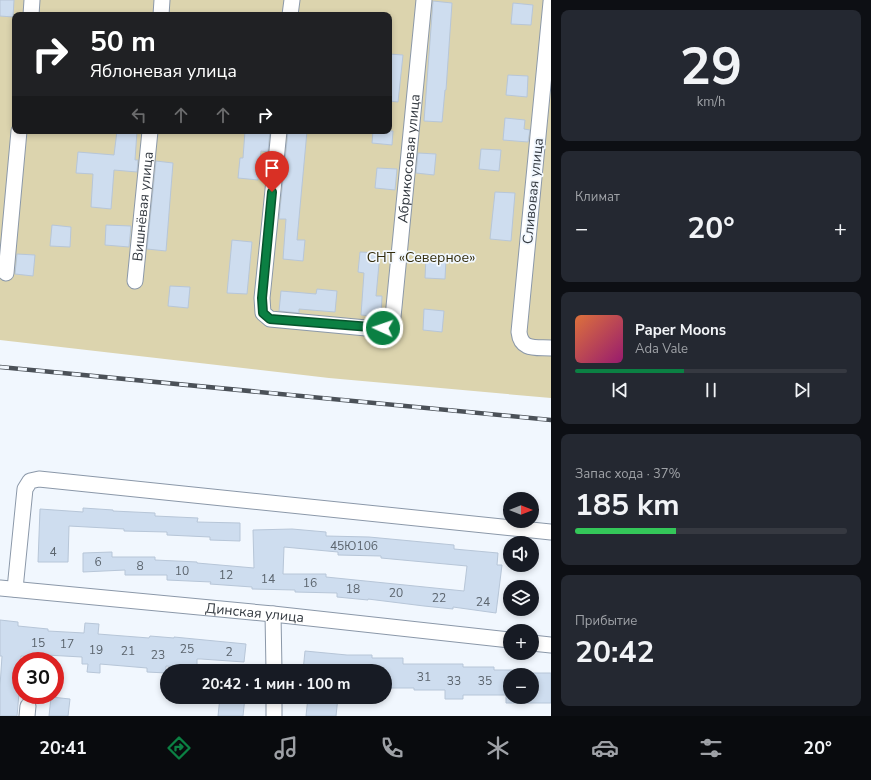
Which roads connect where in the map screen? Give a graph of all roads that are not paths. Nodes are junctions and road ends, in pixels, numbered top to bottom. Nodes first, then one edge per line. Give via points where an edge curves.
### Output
1 (32, 0) edge
2 (162, 0) edge
3 (292, 0) edge
4 (424, 0) edge
5 (551, 2) edge
6 (31, 12) edge
7 (161, 12) edge
8 (290, 12) edge
9 (19, 134) edge
10 (150, 134) edge
11 (278, 134) edge
12 (6, 273) dead end
13 (135, 281) dead end
14 (551, 348) edge
15 (551, 532) edge
16 (0, 588) edge
17 (15, 589) junction
18 (274, 614) junction
19 (503, 639) edge
20 (539, 644) edge
21 (551, 645) edge
22 (274, 664) edge
23 (274, 704) edge
24 (274, 716) edge

1 - 6 street
2 - 7 street
3 - 8 street
4 - 11 street, Абрикосовая улица via 394,317 390,325 377,329 270,319 263,313 262,298
5 - 14 street, Сливовая улица via 519,332 520,340 524,344 530,347
9 - 12 street
10 - 13 street, Вишнёвая улица
15 - 17 street via 39,479 30,481 25,489
16 - 17 street, Динская улица
17 - 18 street, Динская улица
18 - 19 street, Динская улица
18 - 22 street
20 - 21 street
23 - 24 street

